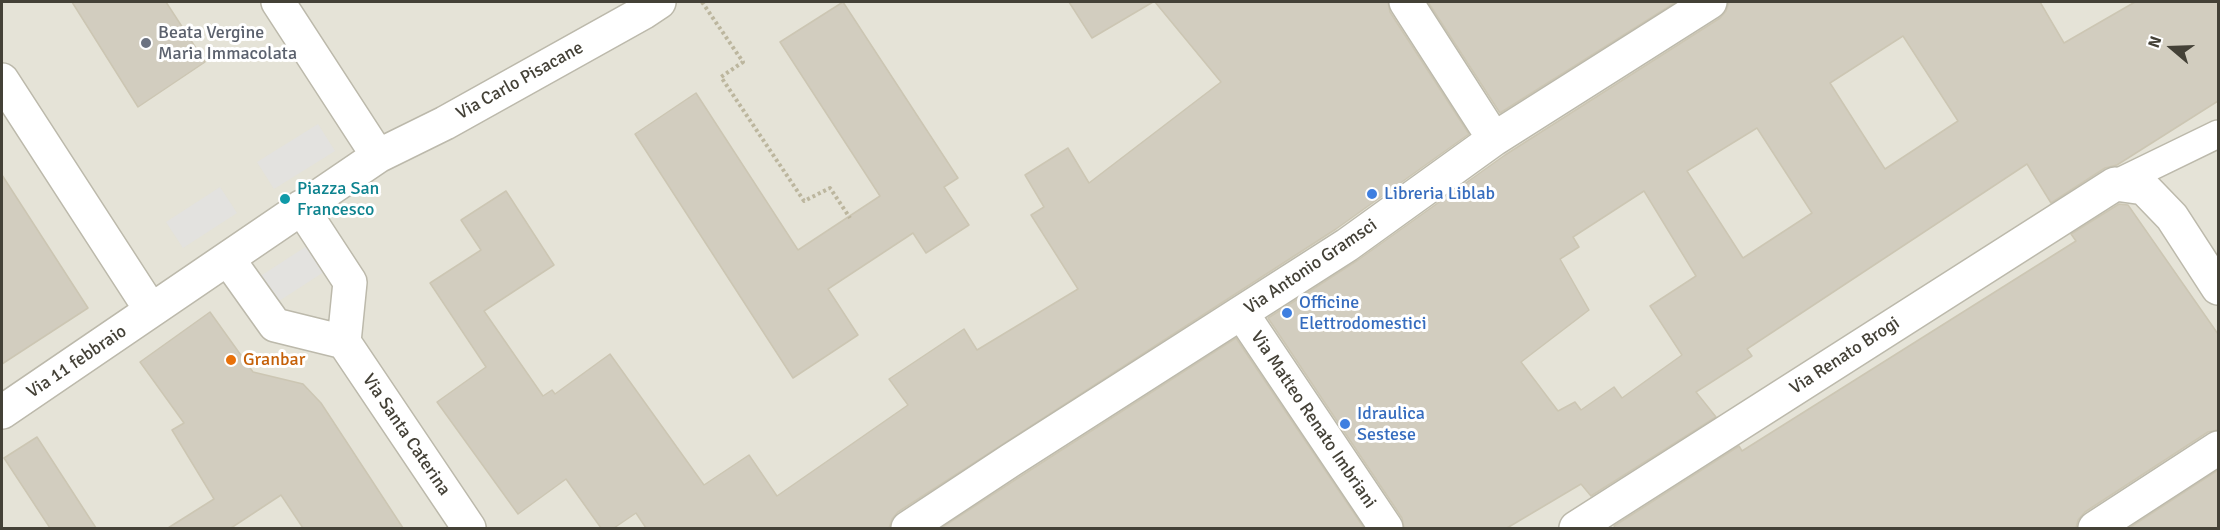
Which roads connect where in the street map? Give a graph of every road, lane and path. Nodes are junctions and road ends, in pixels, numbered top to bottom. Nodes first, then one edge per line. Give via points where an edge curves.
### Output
1 (278, 2) edge
2 (659, 2) edge
3 (702, 2) edge
4 (1406, 2) edge
5 (1710, 2) edge
6 (2, 80) edge
7 (2218, 134) edge
8 (1494, 139) junction
9 (378, 156) junction
10 (2115, 184) junction
11 (302, 207) junction
12 (850, 218) dead end
13 (228, 259) junction
14 (2218, 288) edge
15 (151, 310) junction
16 (1235, 317) junction
17 (344, 342) junction
18 (2, 412) edge
19 (2218, 448) edge
20 (469, 528) edge
21 (908, 528) edge
22 (1386, 528) edge
23 (1576, 528) edge
24 (2095, 528) edge

1 - 9 street
2 - 9 street, Via Carlo Pisacane via 445,123
3 - 12 path via 742,62 721,77 804,201 830,188
4 - 8 street
5 - 8 street, Via Antonio Gramsci
6 - 15 street
7 - 10 street
8 - 16 street, Via Antonio Gramsci via 1347,245
9 - 11 street
10 - 14 street via 2144,188 2172,217
10 - 23 street, Via Renato Brogi
11 - 13 street
11 - 17 street via 350,282
13 - 15 street
13 - 17 street via 275,325
15 - 18 street, Via 11 febbraio
16 - 21 street, Via Antonio Gramsci
16 - 22 street, Via Matteo Renato Imbriani via 1247,321
17 - 20 street, Via Santa Caterina
19 - 24 street

